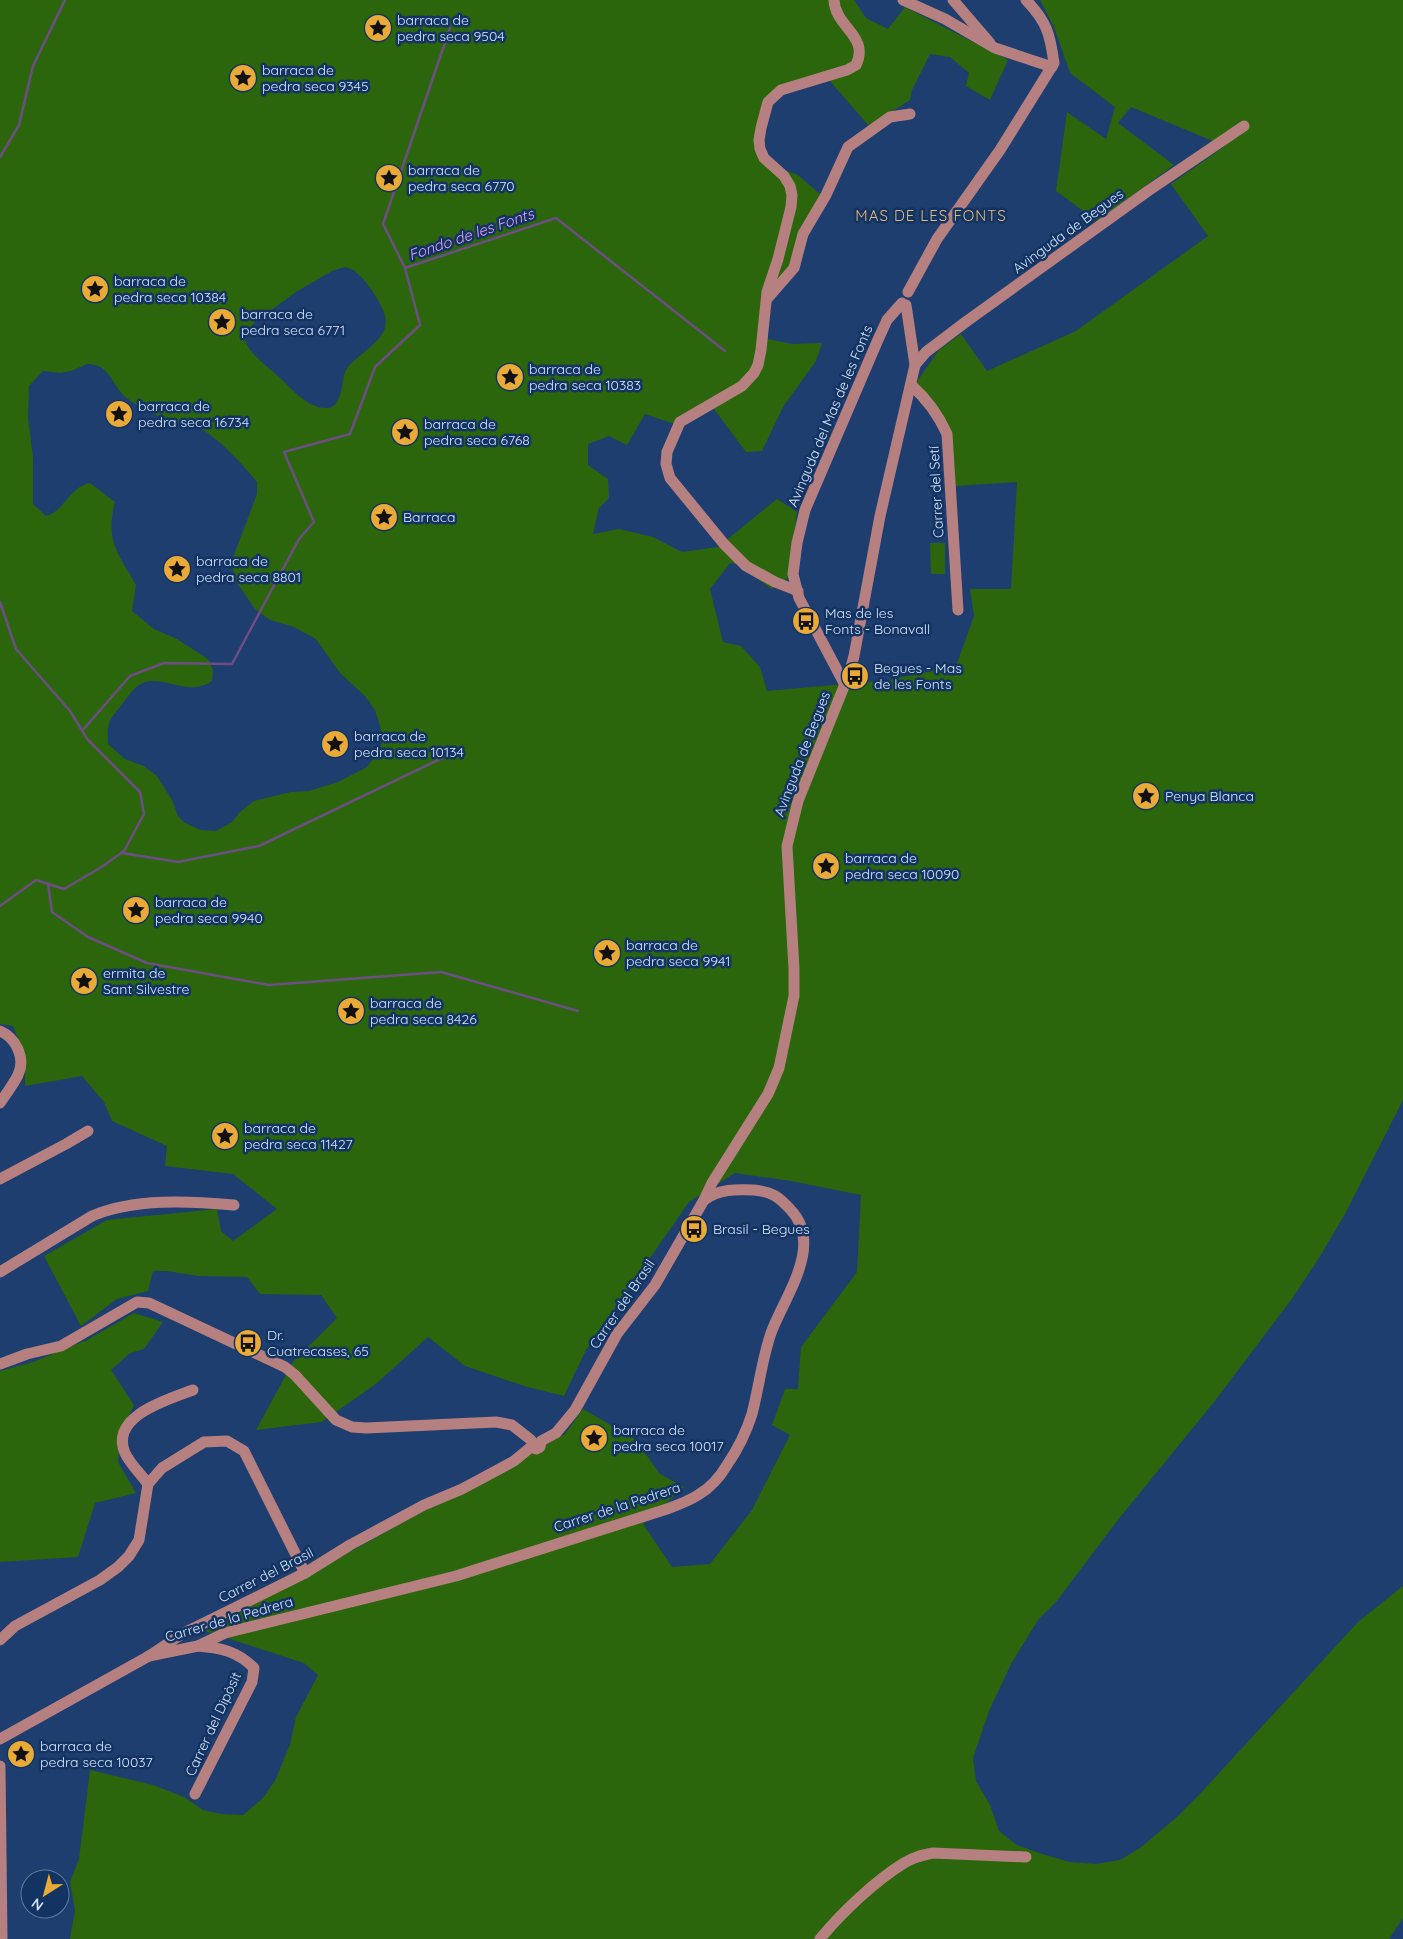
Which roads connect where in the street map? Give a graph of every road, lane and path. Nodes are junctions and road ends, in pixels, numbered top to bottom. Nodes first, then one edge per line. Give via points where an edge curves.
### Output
1 (834, 0) edge
2 (903, 0) edge
3 (953, 0) edge
4 (1026, 0) edge
5 (995, 48) junction
6 (1052, 67) junction
7 (910, 114) dead end
8 (1244, 126) dead end
9 (766, 300) junction
10 (904, 304) junction
11 (915, 365) junction
12 (911, 385) junction
13 (798, 591) junction
14 (958, 610) dead end
15 (845, 685) junction
16 (0, 1031) edge
17 (0, 1103) edge
18 (88, 1131) dead end
19 (0, 1179) edge
20 (704, 1200) junction
21 (234, 1205) dead end
22 (0, 1272) edge
23 (0, 1364) edge
24 (193, 1390) dead end
25 (534, 1443) junction
26 (148, 1484) junction
27 (305, 1573) junction
28 (0, 1640) edge
29 (198, 1646) junction
30 (149, 1656) junction
31 (0, 1739) edge
32 (0, 1766) edge
33 (195, 1794) dead end
34 (1026, 1857) dead end
35 (2, 1939) edge
36 (820, 1939) edge

1 - 9 street via 835,10 859,44 856,65 781,90 768,102 763,115 760,149 764,158 787,181 792,195 792,207
2 - 5 street via 945,19
3 - 5 street
4 - 6 street via 1049,30
5 - 6 street
6 - 10 street, Avinguda del Mas de les Fonts via 1000,150 938,239 908,292 902,294 900,299
7 - 9 street via 890,117 848,148 826,196 803,234 794,268
8 - 11 street, Avinguda de Begues via 968,321 926,352
9 - 13 street via 761,350 754,373 742,386 680,422 667,452 666,464 670,478 746,566
10 - 11 street, Avinguda de Begues
10 - 13 street, Avinguda del Mas de les Fonts via 887,320 805,510 793,574
11 - 12 street, Avinguda de Begues
12 - 14 street, Carrer del Setí via 939,416 947,434
12 - 15 street, Avinguda de Begues via 893,456 854,656
13 - 15 street, Avinguda del Mas de les Fonts
15 - 20 street, Avinguda de Begues via 798,801 787,846 794,996 779,1068 768,1094 728,1155
16 - 17 street via 13,1039 21,1062 18,1075
18 - 19 street
20 - 25 street, Carrer del Brasil via 655,1285 617,1334 575,1410 556,1433
20 - 29 street, Carrer de la Pedrera via 722,1190 773,1194 793,1211 799,1222 804,1248 796,1280 772,1332 741,1445 720,1476 700,1494 667,1509 456,1576 225,1633
21 - 22 street via 192,1201 106,1210
23 - 25 street via 61,1346 137,1302 149,1303 285,1367 342,1424 366,1428 496,1422 512,1425
24 - 26 street via 160,1402 136,1415 127,1425 122,1444
25 - 27 street, Carrer del Brasil via 514,1461 424,1505
26 - 27 street via 162,1468 204,1442 227,1441 235,1445 249,1460
26 - 28 street via 138,1540 134,1550 118,1567 16,1626
27 - 30 street, Carrer del Brasil via 182,1634
29 - 30 street, Carrer de la Pedrera
29 - 33 street, Carrer del Dipòsit via 217,1648 243,1657 254,1668 252,1682
30 - 31 street, Carrer del Brasil
32 - 35 street
34 - 36 street via 921,1855 905,1862 882,1880

